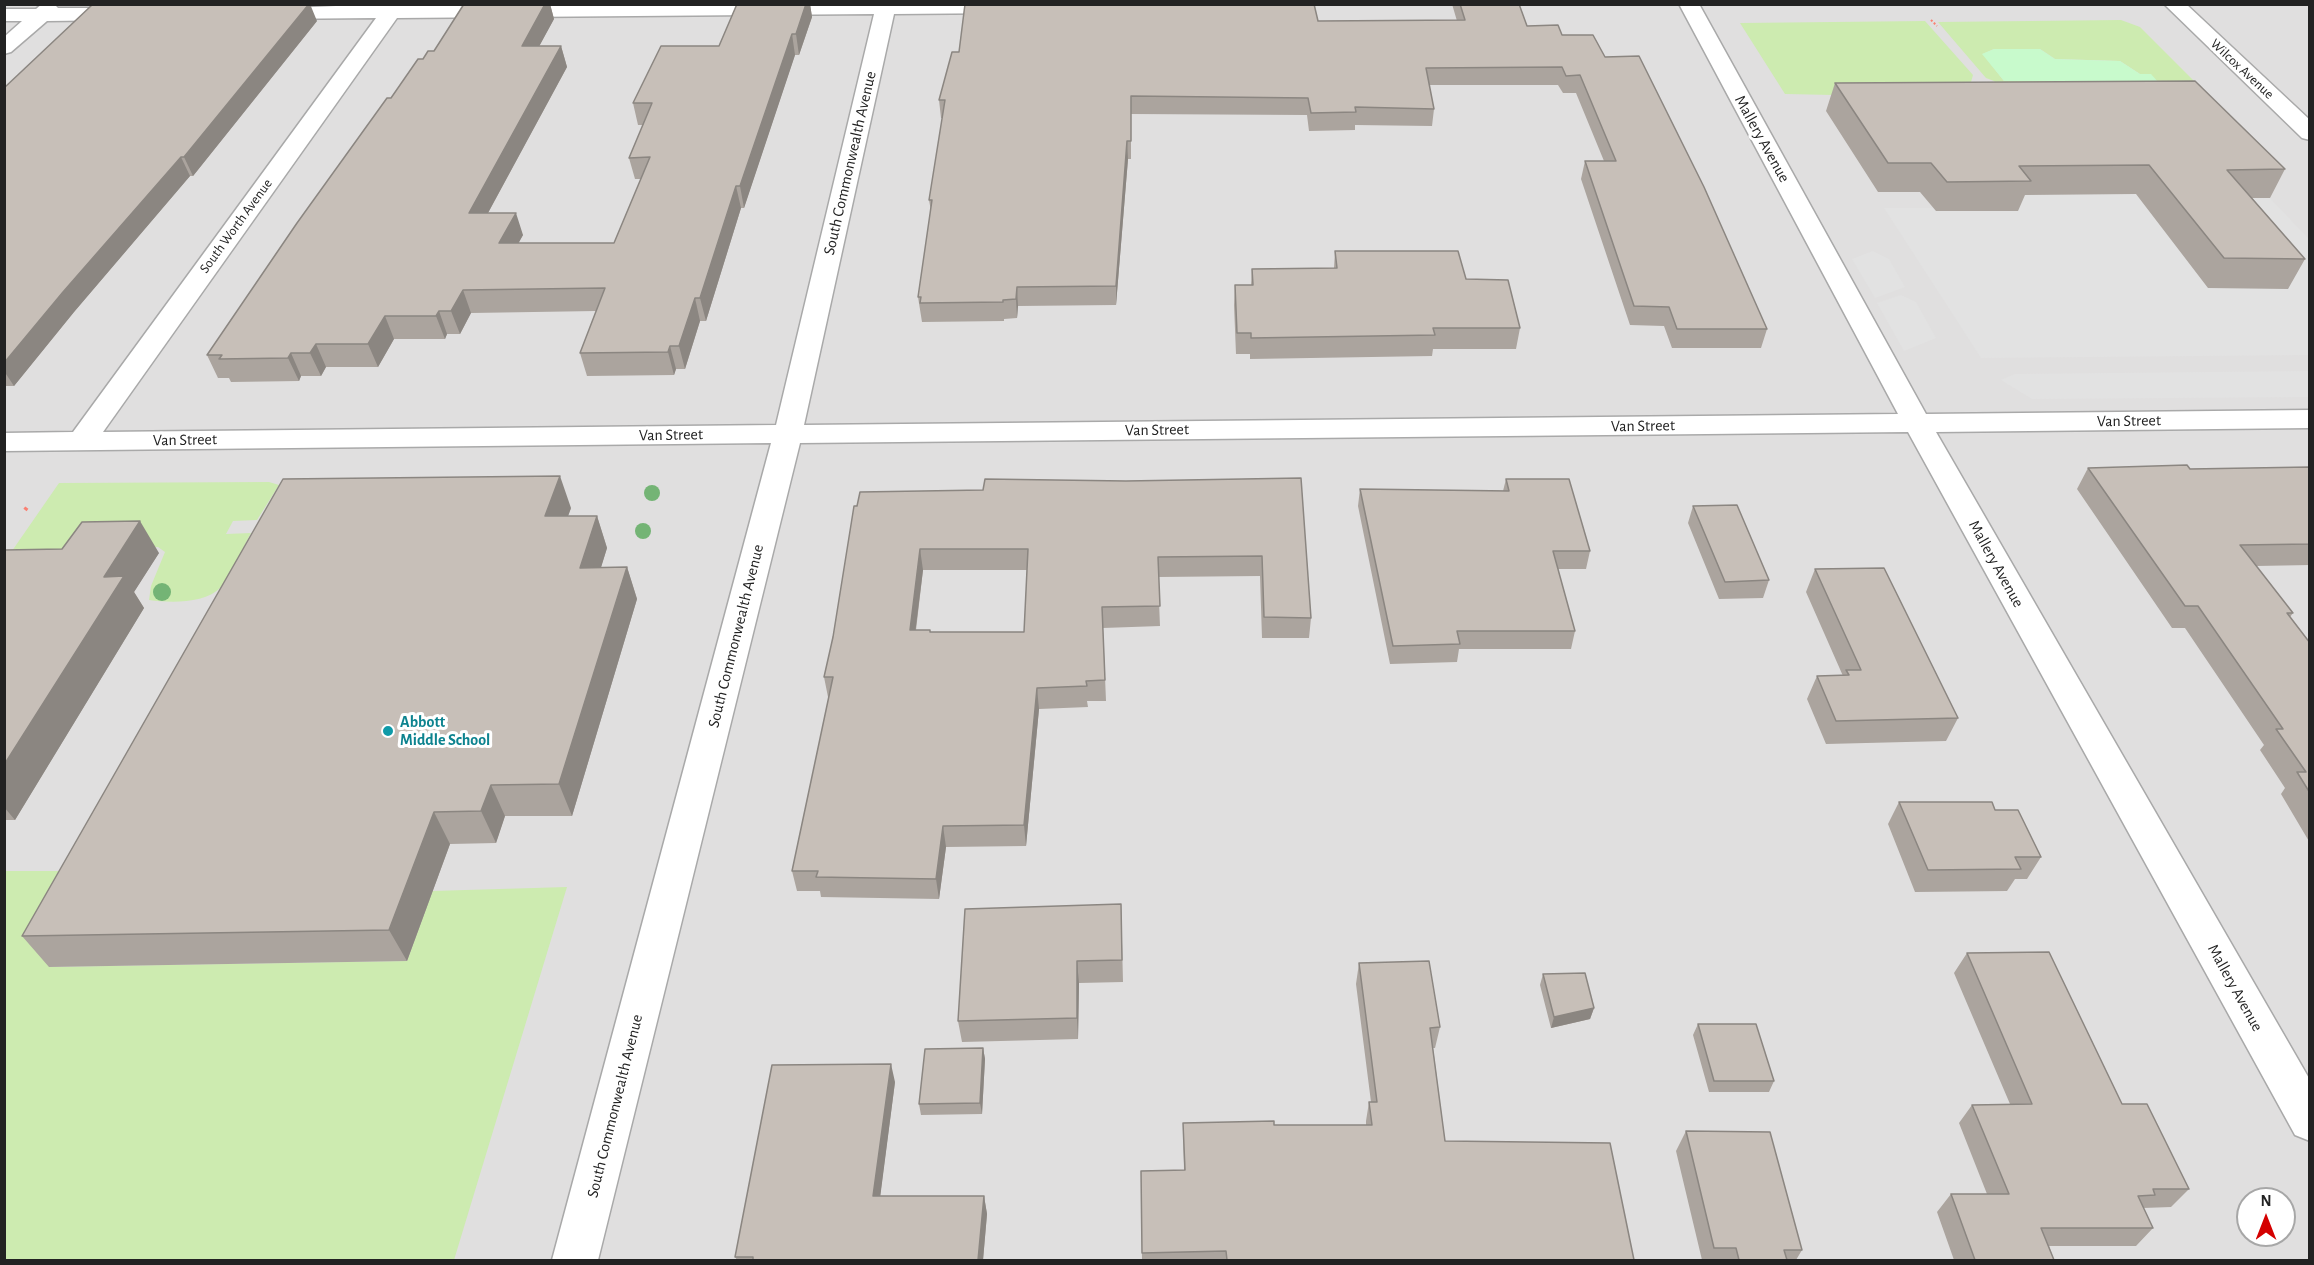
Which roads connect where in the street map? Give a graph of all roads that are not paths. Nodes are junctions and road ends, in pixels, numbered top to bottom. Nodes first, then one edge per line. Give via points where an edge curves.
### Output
1 (1689, 4) edge
2 (2174, 4) edge
3 (885, 6) edge
4 (1027, 7) edge
5 (394, 8) edge
6 (48, 10) edge
7 (247, 13) edge
8 (153, 14) edge
9 (4, 15) edge
10 (4, 48) edge
11 (2310, 133) edge
12 (2310, 419) edge
13 (1917, 423) junction
14 (788, 434) junction
15 (82, 441) junction
16 (4, 442) edge
17 (2310, 1121) edge
18 (575, 1260) edge

1 - 13 street, Mallery Avenue
2 - 11 street, Wilcox Avenue
3 - 4 street
3 - 5 street
3 - 14 street, South Commonwealth Avenue
5 - 7 street
5 - 15 street, South Worth Avenue
6 - 8 street
6 - 9 street
6 - 10 street
12 - 13 street, Van Street
13 - 14 street, Van Street
13 - 17 street, Mallery Avenue
14 - 15 street, Van Street
14 - 18 street, South Commonwealth Avenue
15 - 16 street, Van Street

